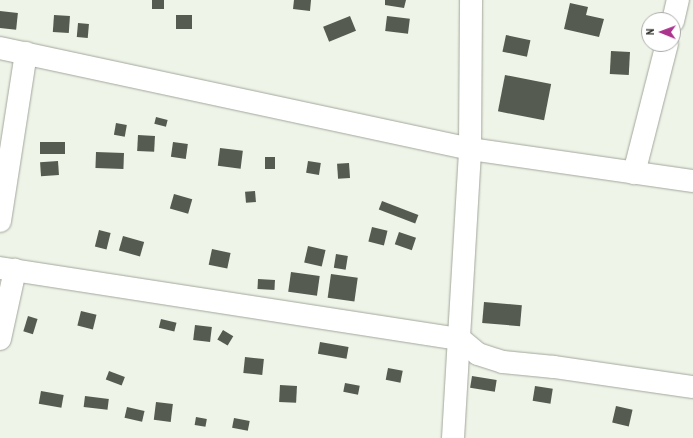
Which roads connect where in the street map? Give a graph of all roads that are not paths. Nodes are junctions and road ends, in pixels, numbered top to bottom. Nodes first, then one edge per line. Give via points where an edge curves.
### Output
1 (471, 0) edge
2 (678, 0) edge
3 (675, 12) edge
4 (0, 48) edge
5 (665, 52) edge
6 (26, 53) junction
7 (470, 148) junction
8 (634, 173) junction
9 (693, 181) edge
10 (0, 221) edge
11 (8, 269) edge
12 (0, 339) edge
13 (460, 339) junction
14 (693, 387) edge
15 (453, 438) edge

1 - 7 street
2 - 3 street
4 - 6 street
5 - 8 street
6 - 7 street
6 - 10 street
7 - 8 street
7 - 13 street
8 - 9 street
11 - 12 street
11 - 13 street
13 - 14 street via 478,354 503,362
13 - 15 street

